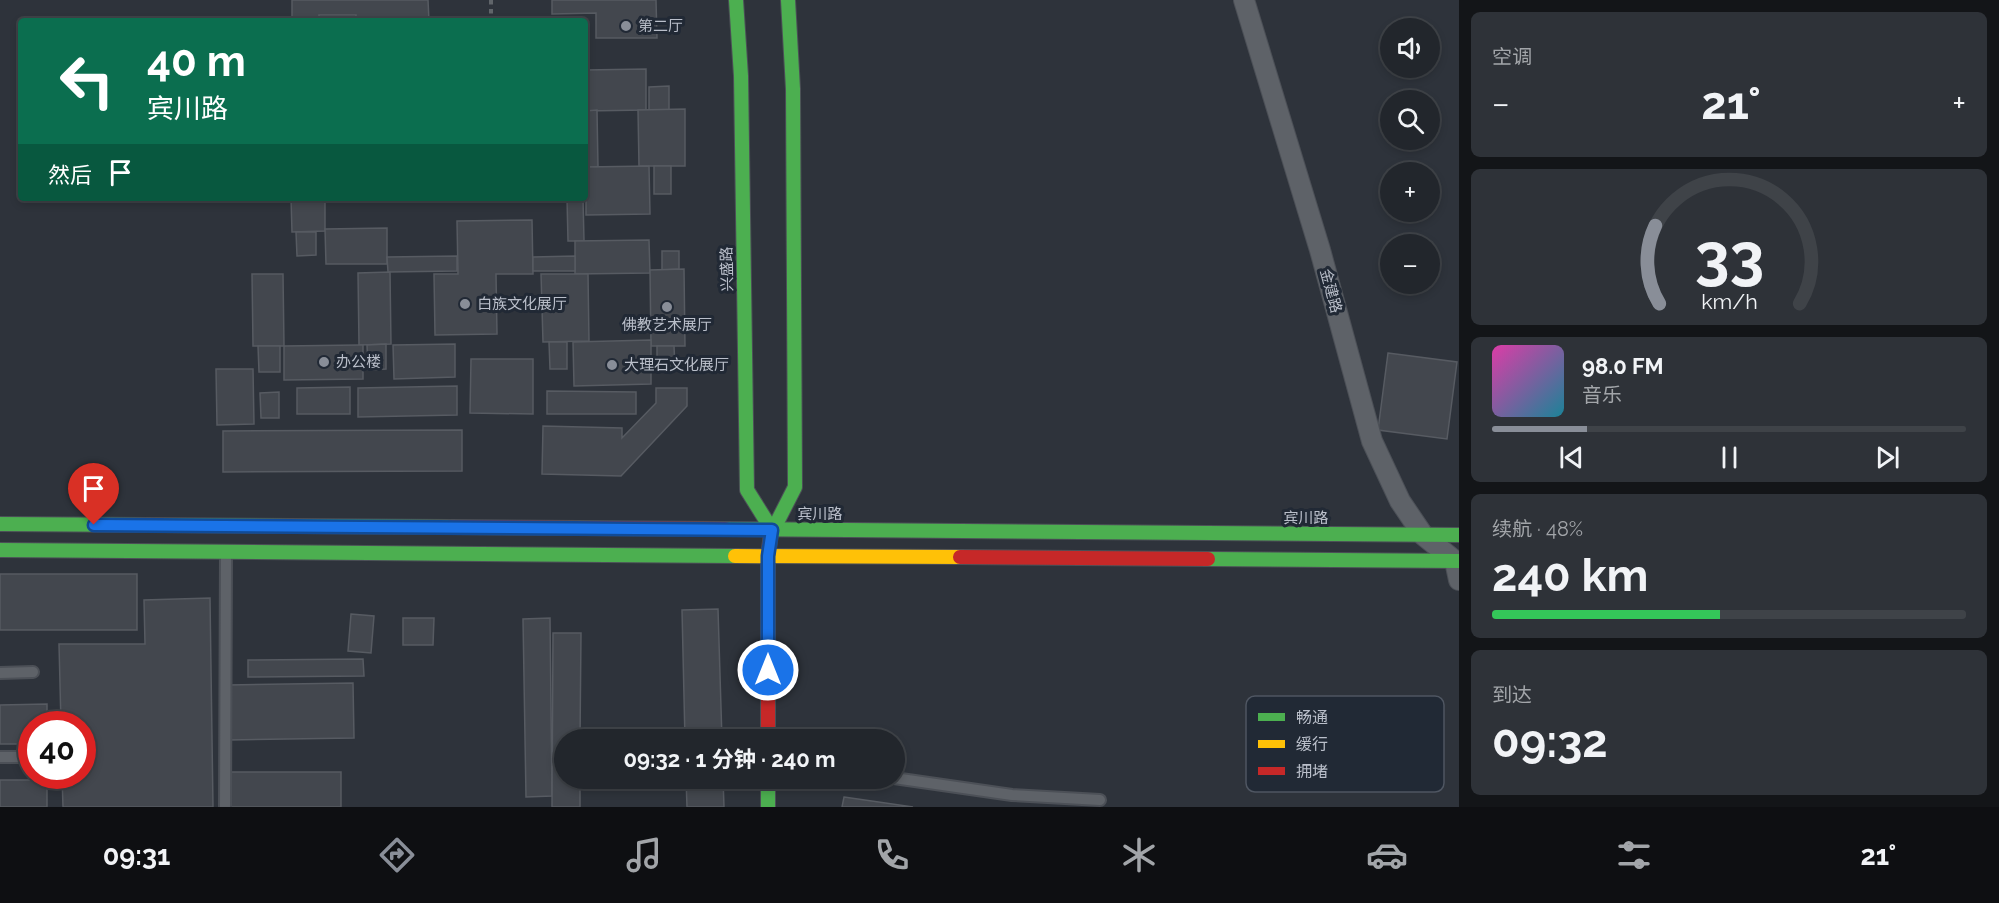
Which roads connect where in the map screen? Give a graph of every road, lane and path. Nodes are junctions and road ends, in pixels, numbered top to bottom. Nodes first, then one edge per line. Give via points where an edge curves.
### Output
1 (491, 0) edge
2 (736, 0) edge
3 (788, 0) edge
4 (1244, 0) edge
5 (491, 18) edge
6 (723, 22) dead end
7 (741, 76) junction
8 (0, 524) edge
9 (772, 530) junction
10 (1423, 535) junction
11 (1459, 535) edge
12 (0, 550) edge
13 (226, 552) junction
14 (768, 556) junction
15 (1458, 567) edge
16 (33, 672) dead end
17 (0, 673) edge
18 (768, 729) edge
19 (0, 757) edge
20 (18, 757) edge
21 (905, 780) edge
22 (768, 789) edge
23 (1100, 800) dead end
24 (225, 807) edge
25 (768, 807) edge

1 - 5 path
2 - 7 main road, 兴盛路
3 - 9 main road via 793,89 795,487
4 - 10 street, 金建路 via 1320,250 1372,441 1400,501
6 - 7 main road
7 - 9 main road, 兴盛路 via 747,490
8 - 9 main road, 宾川路
9 - 10 main road, 宾川路
9 - 14 main road
10 - 11 main road, 宾川路
10 - 15 street, 金建路
12 - 13 main road
13 - 14 main road
13 - 24 lane
14 - 15 main road
14 - 18 main road
16 - 17 lane
19 - 20 lane
21 - 23 lane via 1012,795
22 - 25 main road

